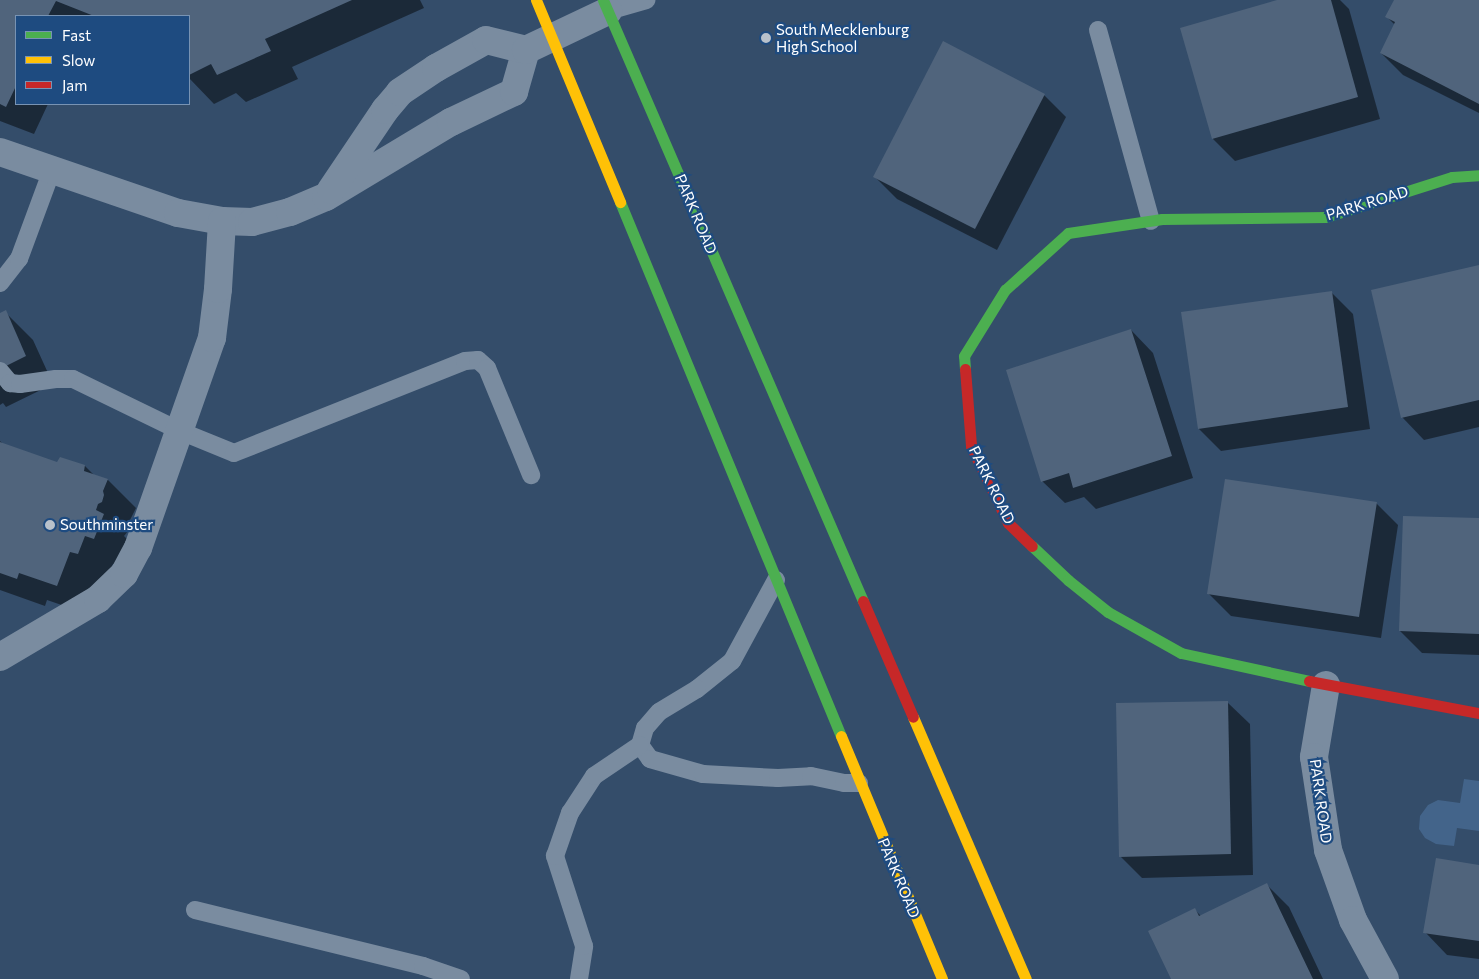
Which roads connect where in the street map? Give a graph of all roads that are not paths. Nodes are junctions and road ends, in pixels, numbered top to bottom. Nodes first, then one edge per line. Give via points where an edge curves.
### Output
1 (536, 0) edge
2 (646, 0) edge
3 (605, 6) edge
4 (1098, 30) dead end
5 (552, 37) junction
6 (526, 50) junction
7 (0, 152) edge
8 (52, 170) junction
9 (1479, 176) edge
10 (326, 197) junction
11 (222, 221) junction
12 (1151, 221) junction
13 (0, 283) edge
14 (0, 371) edge
15 (180, 431) junction
16 (531, 475) dead end
17 (776, 580) junction
18 (0, 657) edge
19 (1326, 685) junction
20 (1479, 713) edge
21 (640, 745) junction
22 (859, 782) junction
23 (195, 910) dead end
24 (461, 979) edge
25 (579, 979) edge
26 (942, 979) edge
27 (1026, 979) edge
28 (1385, 979) edge

1 - 5 main road, PARK ROAD
2 - 3 lane
3 - 5 street
3 - 27 main road, PARK ROAD
4 - 12 lane
5 - 6 street
5 - 17 main road, PARK ROAD
6 - 10 street via 514,92 451,122
6 - 10 street via 486,40 400,92
7 - 8 street
8 - 11 street via 178,213
8 - 13 lane via 19,259
9 - 12 main road, PARK ROAD via 1452,177 1326,217
10 - 11 street via 290,212 252,222
11 - 15 street via 212,338
12 - 19 main road, PARK ROAD via 1068,233 1005,290 964,356 971,446 1008,523 1068,580 1108,612 1181,652
14 - 15 lane via 10,383 73,379
15 - 16 lane via 234,452 464,361 478,360 487,368
15 - 18 street via 138,548 124,574 98,599
17 - 21 lane via 732,661 697,689 659,712 645,728
17 - 22 main road, PARK ROAD
19 - 20 main road
19 - 28 street, PARK ROAD via 1314,757 1328,850 1353,920
21 - 22 lane via 650,759 703,774 778,778 811,776 844,783
21 - 25 lane via 594,776 570,813 555,856 584,946
22 - 26 main road, PARK ROAD
23 - 24 lane via 423,966

